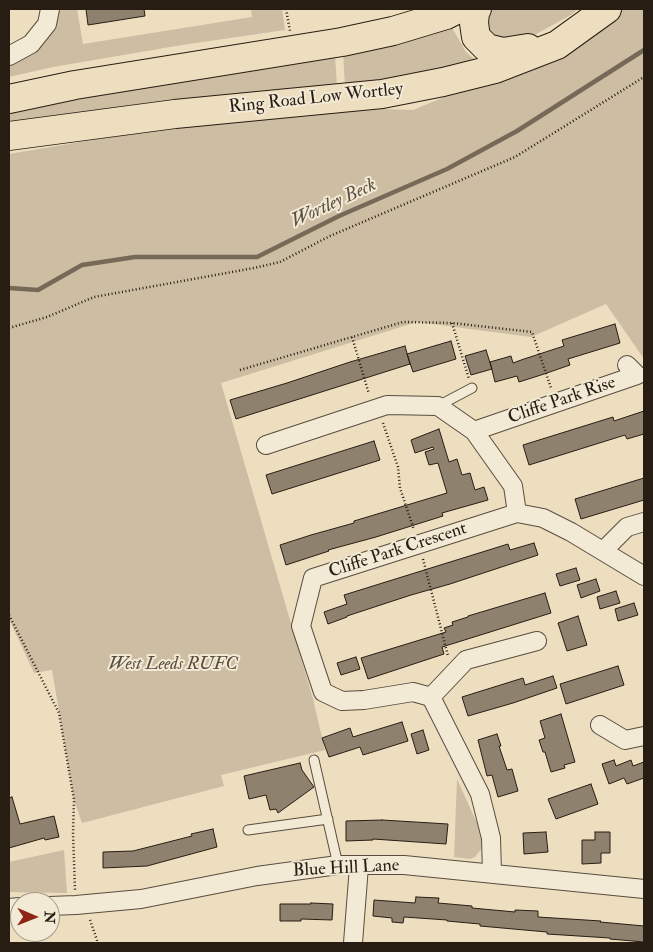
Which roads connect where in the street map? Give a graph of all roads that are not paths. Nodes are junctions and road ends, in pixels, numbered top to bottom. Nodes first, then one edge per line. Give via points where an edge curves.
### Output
1 (50, 9) edge
2 (477, 9) edge
3 (607, 9) edge
4 (449, 11) edge
5 (557, 45) junction
6 (9, 56) edge
7 (9, 99) edge
8 (9, 136) edge
9 (627, 365) dead end
10 (472, 388) road end
11 (438, 406) junction
12 (474, 431) junction
13 (266, 445) dead end
14 (517, 513) junction
15 (644, 522) edge
16 (603, 551) junction
17 (644, 576) edge
18 (537, 641) dead end
19 (431, 697) junction
20 (600, 725) dead end
21 (644, 736) edge
22 (314, 760) dead end
23 (328, 820) junction
24 (248, 830) dead end
25 (338, 866) junction
26 (359, 866) junction
27 (492, 873) junction
28 (644, 889) edge
29 (60, 905) edge
30 (353, 943) edge

1 - 6 street via 47,24 31,44
2 - 5 highway via 476,37 487,48 504,52
3 - 5 highway, Ring Road Low Wortley
4 - 7 highway via 393,31 342,42 74,85
5 - 8 highway, Ring Road Low Wortley via 495,69 382,94 175,114
9 - 12 street, Cliffe Park Rise via 637,375
10 - 11 lane
11 - 12 street
11 - 13 street via 387,405
12 - 14 street via 514,486
14 - 16 street, Cliffe Park Crescent via 543,518
14 - 19 street, Cliffe Park Crescent via 313,578 301,626 324,692 342,700 413,692
15 - 16 street via 627,528
16 - 17 street, Cliffe Park Crescent
18 - 19 street via 466,660
19 - 27 street via 480,794 492,838
20 - 21 street via 625,740
22 - 23 lane
23 - 24 lane
23 - 25 lane
25 - 26 street, Blue Hill Lane
25 - 29 street, Blue Hill Lane via 257,876 141,899
26 - 27 street, Blue Hill Lane via 404,864
26 - 30 street
27 - 28 street, Blue Hill Lane

